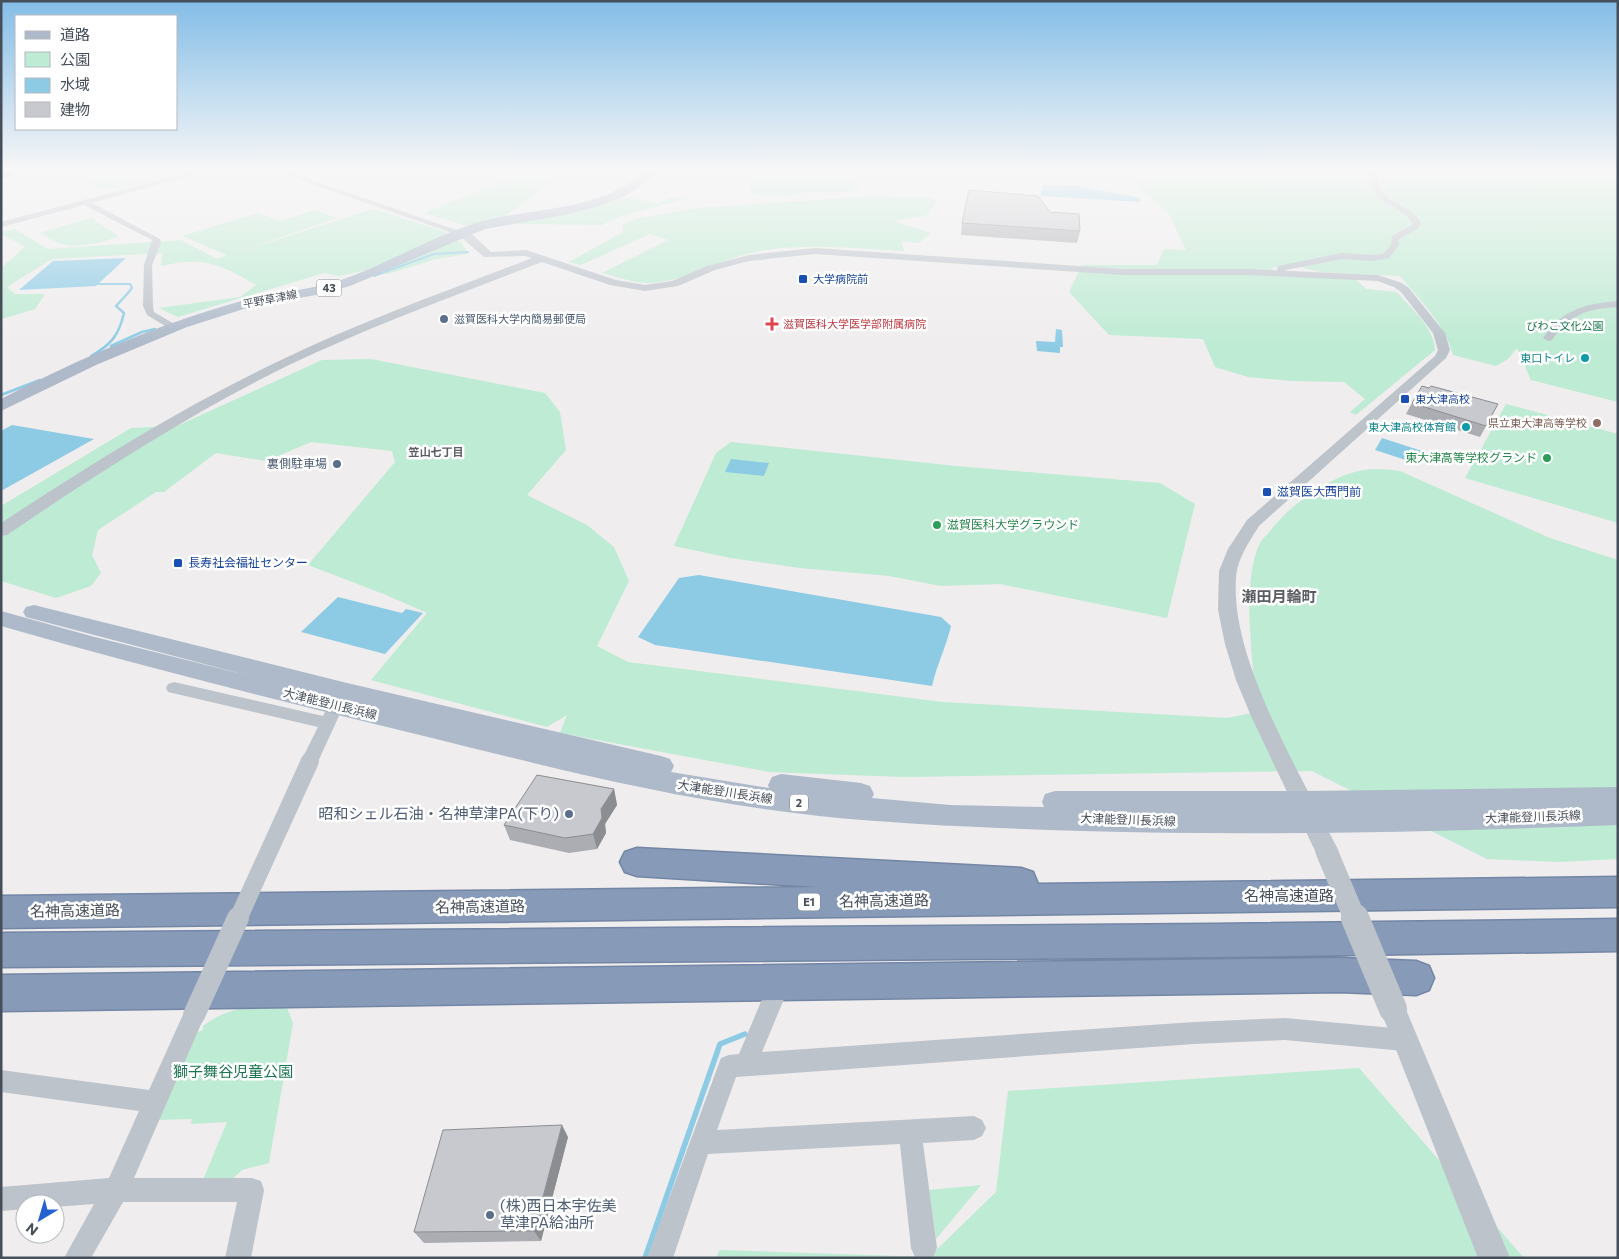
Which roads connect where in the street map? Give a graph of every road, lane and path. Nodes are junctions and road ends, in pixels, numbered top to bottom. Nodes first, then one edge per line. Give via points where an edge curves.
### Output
1 (138, 230) edge
2 (451, 230) edge
3 (471, 230) edge
4 (1409, 230) edge
5 (461, 233) junction
6 (540, 259) junction
7 (1282, 272) junction
8 (1618, 304) edge
9 (173, 327) junction
10 (1548, 338) dead end
11 (1, 406) edge
12 (1, 531) edge
13 (1, 603) edge
14 (1, 618) edge
15 (174, 688) dead end
16 (337, 707) junction
17 (1618, 798) edge
18 (1309, 811) junction
19 (1618, 814) edge
20 (637, 862) dead end
21 (1618, 892) edge
22 (1229, 896) junction
23 (1, 912) edge
24 (1618, 935) edge
25 (1, 950) edge
26 (1416, 978) dead end
27 (1, 993) edge
28 (773, 999) dead end
29 (1404, 1040) junction
30 (746, 1065) junction
31 (1, 1080) edge
32 (155, 1102) junction
33 (974, 1128) dead end
34 (910, 1131) junction
35 (700, 1144) junction
36 (116, 1190) junction
37 (1, 1199) edge
38 (924, 1248) dead end
39 (77, 1258) edge
40 (238, 1258) edge
41 (660, 1258) edge
42 (1494, 1258) edge

1 - 9 street via 157,242 148,265 150,313
2 - 5 street
3 - 5 main road, 平野草津線 / 43
4 - 7 street via 1395,238 1395,245 1386,256 1342,256 1281,268
5 - 6 street via 488,255 526,253
5 - 9 main road, 平野草津線 / 43 via 345,283 245,304
6 - 7 street via 644,288 674,284 711,268 750,258 815,252 1123,272
6 - 12 street via 393,315 269,371 167,426
7 - 18 street via 1364,276 1398,285 1439,332 1444,350 1440,358 1252,524 1233,556 1227,577 1231,631 1256,702
8 - 10 street via 1577,310
9 - 11 main road, 平野草津線 / 43 via 103,356
13 - 16 main road, 大津能登川長浜線 / 2
14 - 16 main road, 大津能登川長浜線 / 2
15 - 16 street
16 - 18 main road, 大津能登川長浜線 / 2 via 604,770 742,796 818,805 950,816 1212,823
16 - 32 street, bridge
17 - 18 main road, 大津能登川長浜線 / 2
18 - 19 main road, 大津能登川長浜線 / 2 via 1455,820
18 - 29 street, bridge
20 - 22 highway
21 - 22 highway, 名神高速道路 / E1
22 - 23 highway, 名神高速道路 / E1
24 - 25 highway
26 - 27 highway via 1339,974
28 - 30 street
29 - 30 street via 1285,1029
29 - 42 street
30 - 35 street via 729,1066
31 - 32 street
32 - 36 street
33 - 34 street
34 - 35 street
34 - 38 street
35 - 41 street
36 - 37 street
36 - 39 street
36 - 40 street via 252,1190

